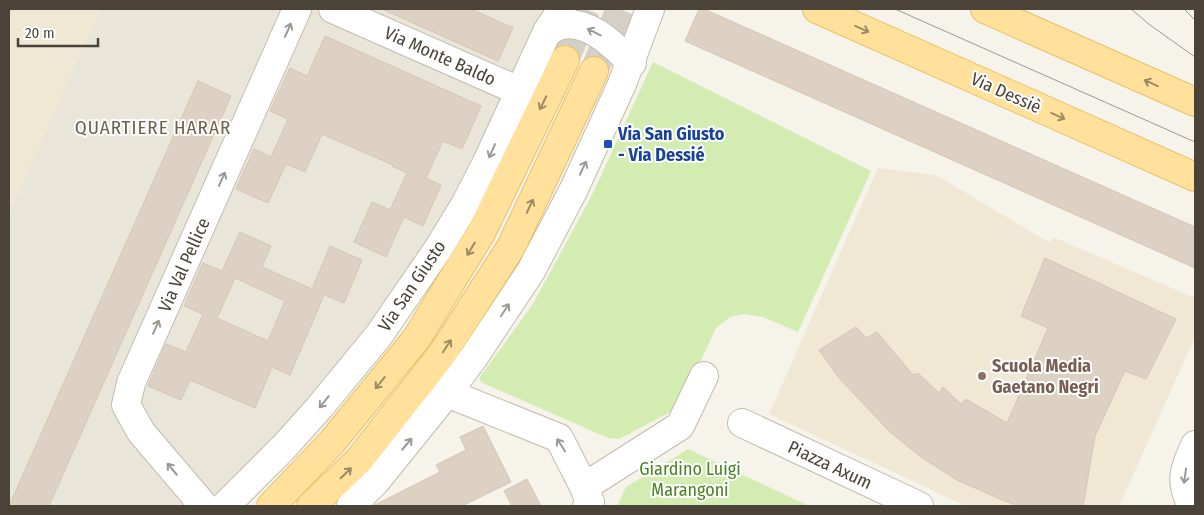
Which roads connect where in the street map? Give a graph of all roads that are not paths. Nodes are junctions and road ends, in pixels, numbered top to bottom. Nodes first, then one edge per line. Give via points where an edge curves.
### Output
1 (297, 9) edge
2 (333, 9) edge
3 (562, 9) edge
4 (650, 9) edge
5 (817, 9) edge
6 (985, 9) edge
7 (547, 32) junction
8 (565, 60) tunnel mouth
9 (632, 63) junction
10 (594, 71) tunnel mouth
11 (519, 91) junction
12 (1195, 102) edge
13 (1195, 177) edge
14 (704, 376) dead end
15 (447, 393) junction
16 (742, 423) dead end
17 (1195, 445) edge
18 (586, 497) edge
19 (204, 506) edge
20 (225, 506) edge
21 (271, 506) edge
22 (311, 506) edge
23 (351, 506) edge
24 (919, 506) edge
25 (1192, 506) edge

19 -> 1 street, Via Val Pellice via 141,432 126,405 131,383
2 - 11 street, Via Monte Baldo
3 - 7 street, Via San Giusto
4 - 9 street
5 -> 13 main road, Via Dessiè
12 -> 6 main road
9 -> 7 street via 606,39 575,24 561,25
7 - 11 street, Via San Giusto
8 -> 21 main road, Via San Giusto via 481,233 416,339 332,442
15 -> 9 street via 530,271 574,189
22 -> 10 main road via 359,460 442,354 511,247
11 -> 20 street, Via San Giusto via 466,203 383,328 319,408
14 - 18 street via 680,426
18 -> 15 street via 558,438
23 -> 15 street via 382,475
16 - 24 street, Piazza Axum
17 -> 25 street via 1183,484

